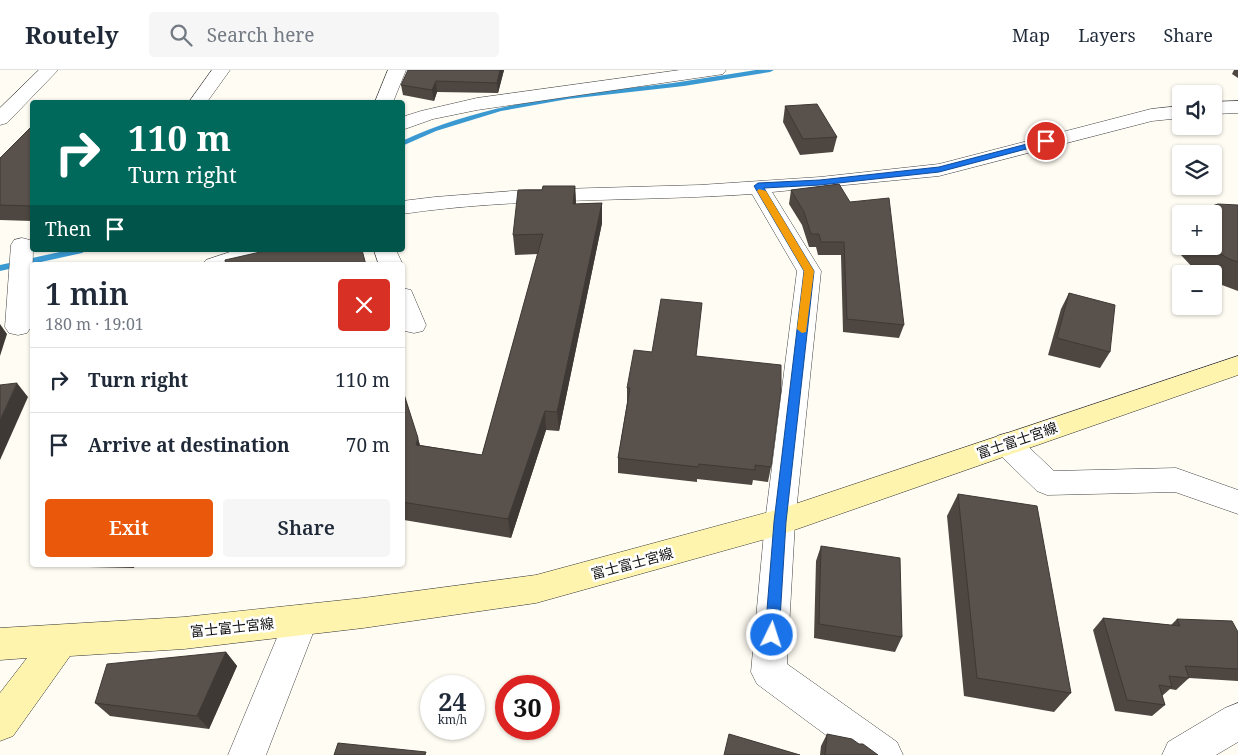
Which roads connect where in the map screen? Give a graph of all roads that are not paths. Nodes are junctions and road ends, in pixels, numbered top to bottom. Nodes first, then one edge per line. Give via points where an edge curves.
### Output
1 (49, 70) edge
2 (222, 70) edge
3 (397, 70) edge
4 (717, 70) edge
5 (200, 100) edge
6 (385, 100) edge
7 (1238, 107) edge
8 (1222, 108) edge
9 (1172, 113) edge
10 (0, 120) edge
11 (405, 123) edge
12 (758, 186) junction
13 (405, 208) edge
14 (28, 243) edge
15 (0, 249) edge
16 (253, 252) edge
17 (223, 262) edge
18 (405, 303) edge
19 (414, 325) dead end
20 (17, 327) edge
21 (1238, 365) edge
22 (1006, 444) junction
23 (1238, 502) edge
24 (780, 522) junction
25 (300, 620) junction
26 (61, 640) junction
27 (0, 644) edge
28 (1238, 721) edge
29 (0, 723) edge
30 (1196, 751) edge
31 (247, 755) edge
32 (884, 755) edge

1 - 10 street
2 - 5 street
3 - 6 street
4 - 11 street via 567,84
7 - 8 street
9 - 12 street via 1151,115 939,170
12 - 13 street via 526,196
12 - 24 street via 809,271
14 - 15 street
14 - 20 street
16 - 17 street
18 - 19 street
21 - 22 main road, 富士富士宮線
22 - 23 street via 1047,484 1176,480
22 - 24 main road, 富士富士宮線
24 - 25 main road, 富士富士宮線 via 536,589
24 - 32 street via 769,672
25 - 26 main road, 富士富士宮線 via 184,633
25 - 31 street
26 - 27 main road, 富士富士宮線
26 - 29 main road
28 - 30 street

